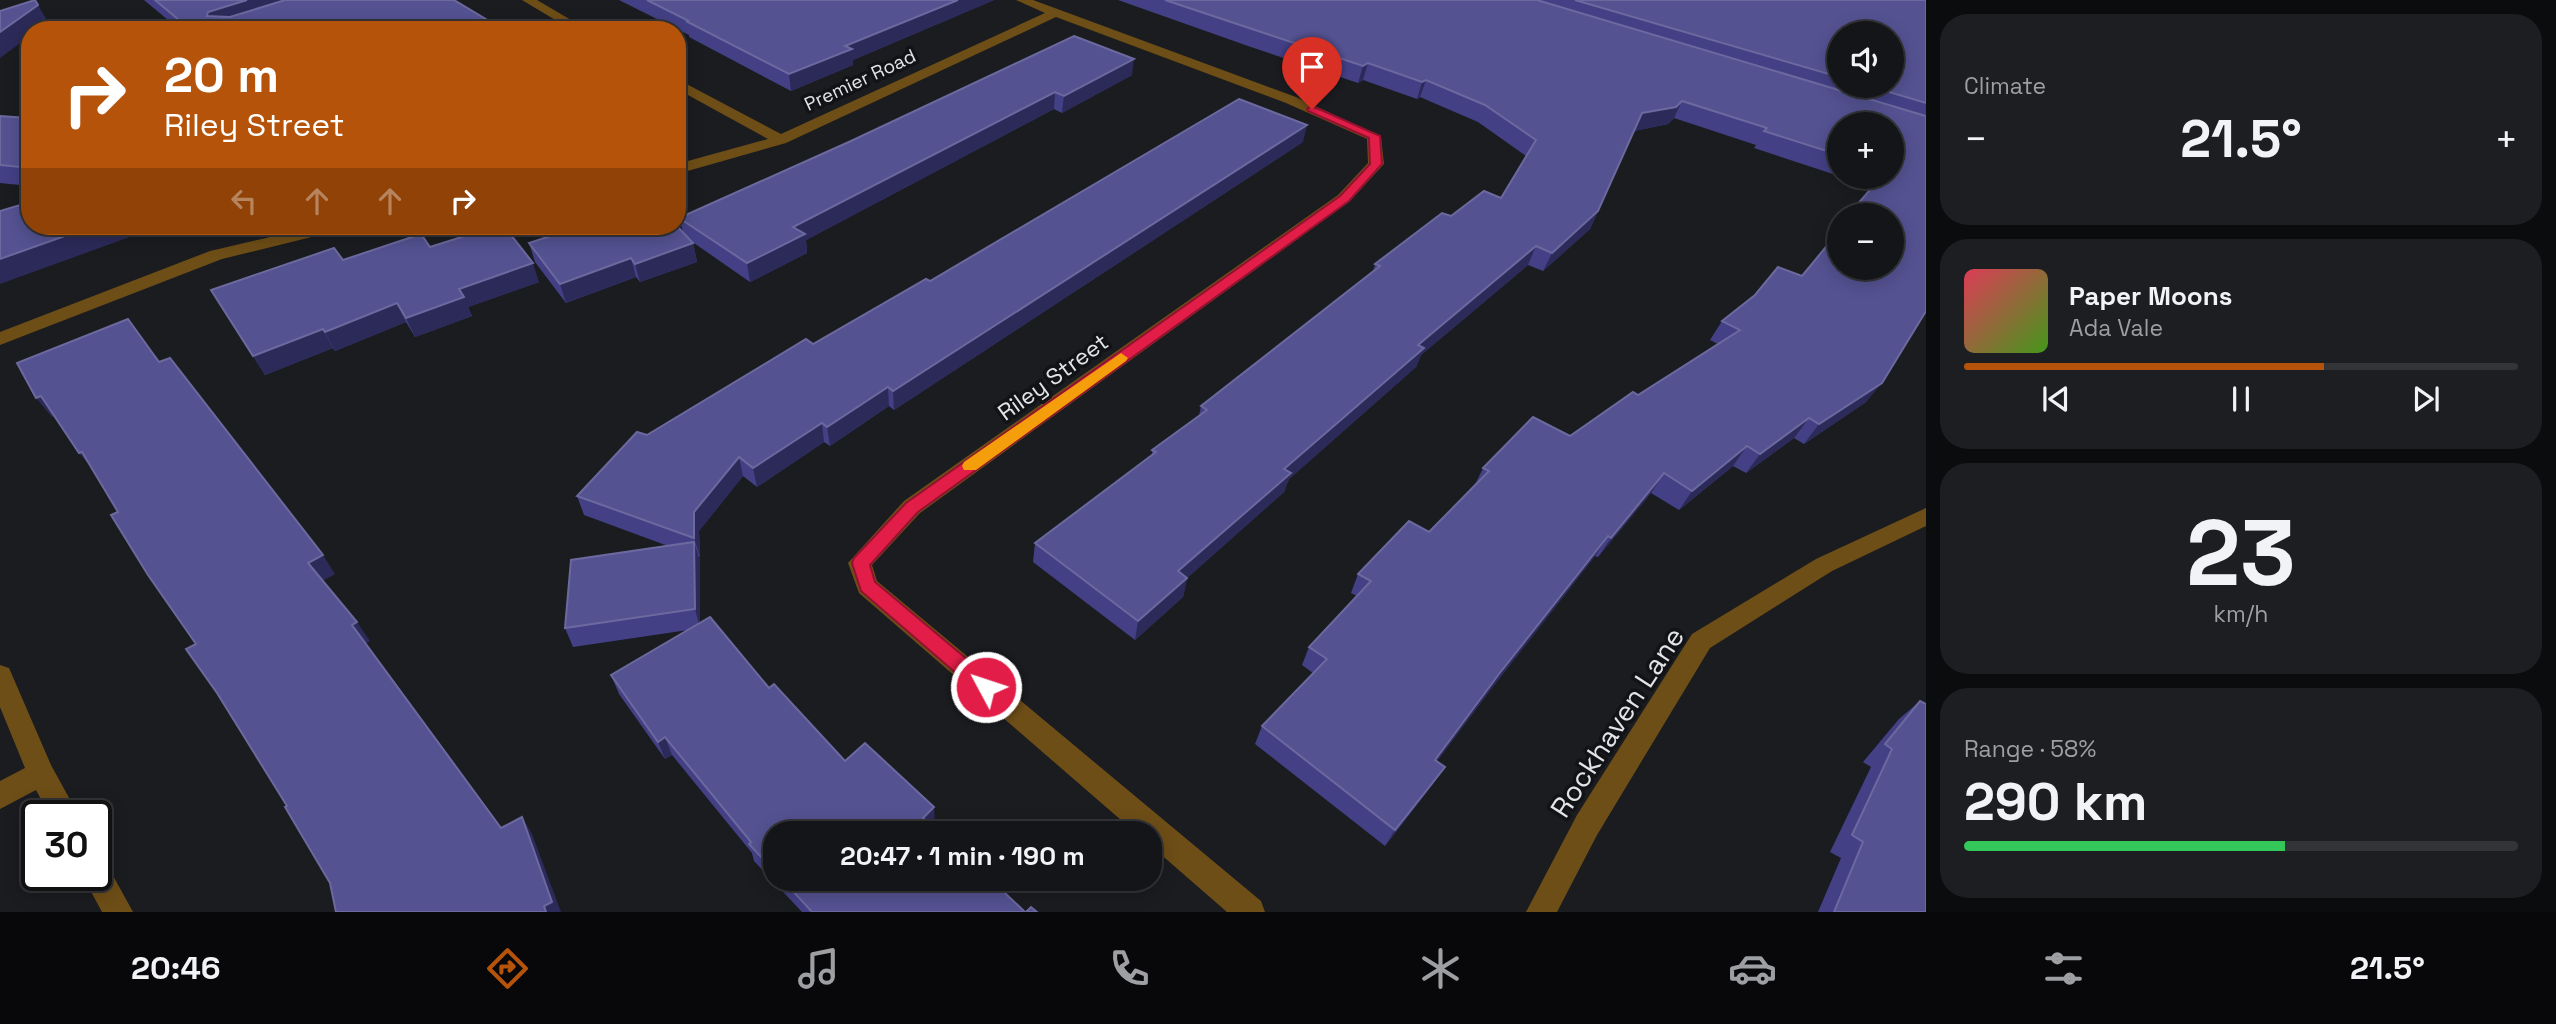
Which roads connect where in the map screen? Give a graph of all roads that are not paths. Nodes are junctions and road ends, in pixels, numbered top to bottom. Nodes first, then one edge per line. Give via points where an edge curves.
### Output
1 (528, 0) edge
2 (1022, 0) edge
3 (1054, 13) junction
4 (566, 21) edge
5 (686, 88) edge
6 (781, 140) junction
7 (686, 166) edge
8 (300, 235) edge
9 (0, 339) edge
10 (1926, 516) edge
11 (0, 676) edge
12 (41, 773) junction
13 (0, 796) edge
14 (56, 800) edge
15 (106, 891) edge
16 (118, 912) edge
17 (1250, 912) edge
18 (1541, 912) edge

1 - 4 street
2 - 3 street, Riley Street
3 - 6 street, Premier Road
3 - 17 street, Riley Street via 1291,100 1374,136 1376,164 1345,198 912,507 860,563 867,586
5 - 6 street
6 - 7 street, Premier Road
8 - 9 street via 216,255
10 - 18 street, Rockhaven Lane via 1824,565 1701,641 1587,825
11 - 12 street
12 - 13 street
12 - 14 street
15 - 16 street

